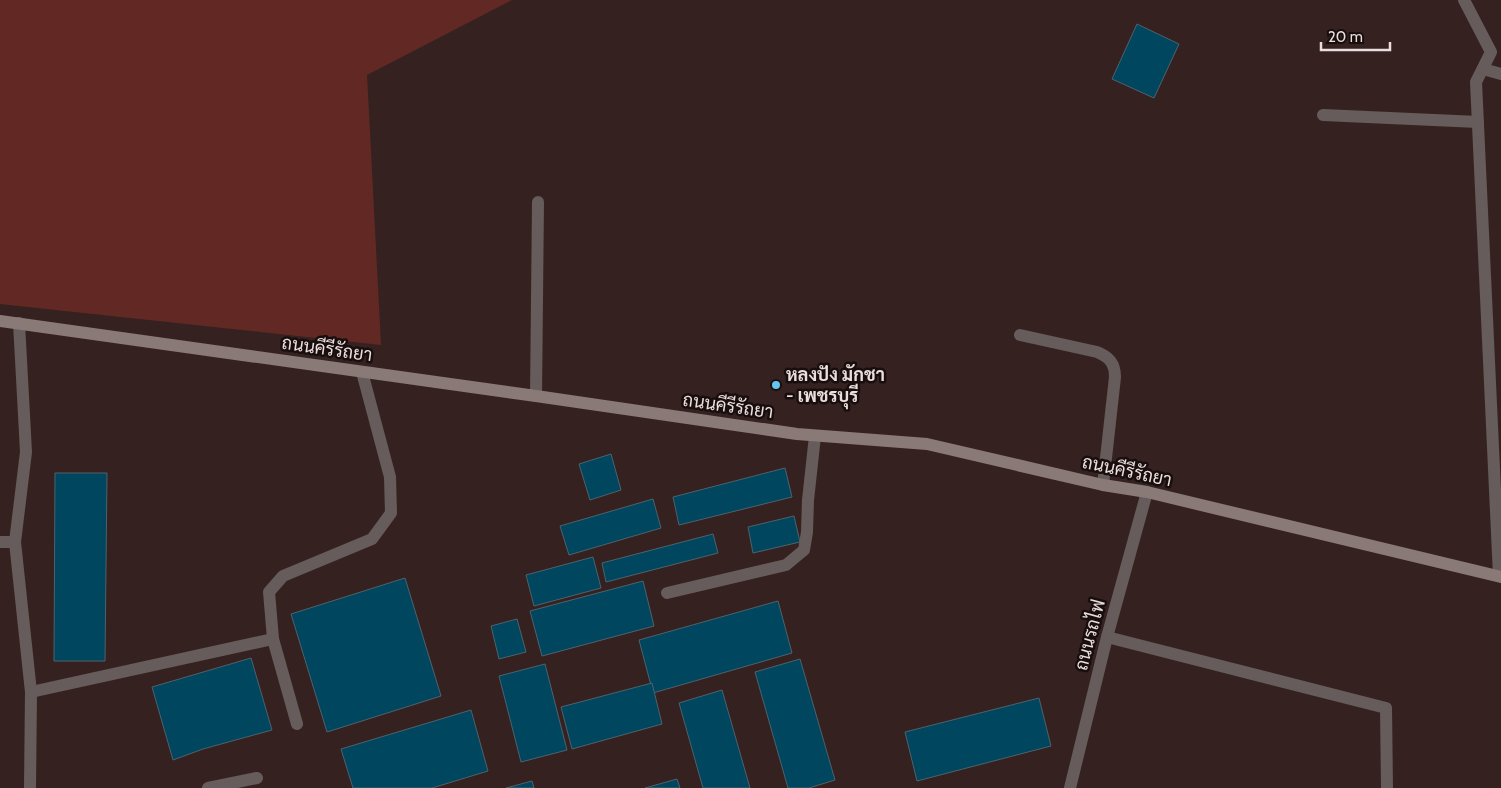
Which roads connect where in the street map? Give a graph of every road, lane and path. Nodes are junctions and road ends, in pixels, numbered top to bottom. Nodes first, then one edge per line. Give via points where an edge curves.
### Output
1 (1464, 0) edge
2 (1483, 69) junction
3 (1501, 74) edge
4 (1323, 114) dead end
5 (1478, 122) junction
6 (538, 202) dead end
7 (0, 321) edge
8 (20, 323) junction
9 (1020, 335) dead end
10 (362, 372) junction
11 (536, 396) junction
12 (815, 436) junction
13 (1104, 485) junction
14 (1147, 492) junction
15 (0, 542) edge
16 (15, 542) junction
17 (1500, 576) edge
18 (667, 593) dead end
19 (1107, 637) junction
20 (273, 639) junction
21 (31, 692) junction
22 (296, 724) dead end
23 (258, 778) dead end
24 (30, 788) edge
25 (208, 788) edge
26 (1070, 788) edge
27 (1387, 788) edge

1 - 2 street via 1491,52
2 - 3 street
2 - 5 street via 1476,82
4 - 5 street
5 - 17 street
6 - 11 street
7 - 8 street, ถนนคีรีรัถยา
8 - 10 street, ถนนคีรีรัถยา
8 - 16 street via 26,452
9 - 13 street via 1097,352 1111,360 1115,377
10 - 11 street, ถนนคีรีรัถยา
10 - 20 street via 390,477 390,513 372,539 283,576 269,592
11 - 12 street, ถนนคีรีรัถยา
12 - 13 street, ถนนคีรีรัถยา via 927,444
12 - 18 street via 804,550 786,565
13 - 14 street, ถนนคีรีรัถยา
14 - 17 street, ถนนคีรีรัถยา
14 - 19 street, ถนนรถไฟ
15 - 16 street
16 - 21 street
19 - 26 street, ถนนรถไฟ
19 - 27 street via 1386,708
20 - 21 street
20 - 22 street
21 - 24 street
23 - 25 street

